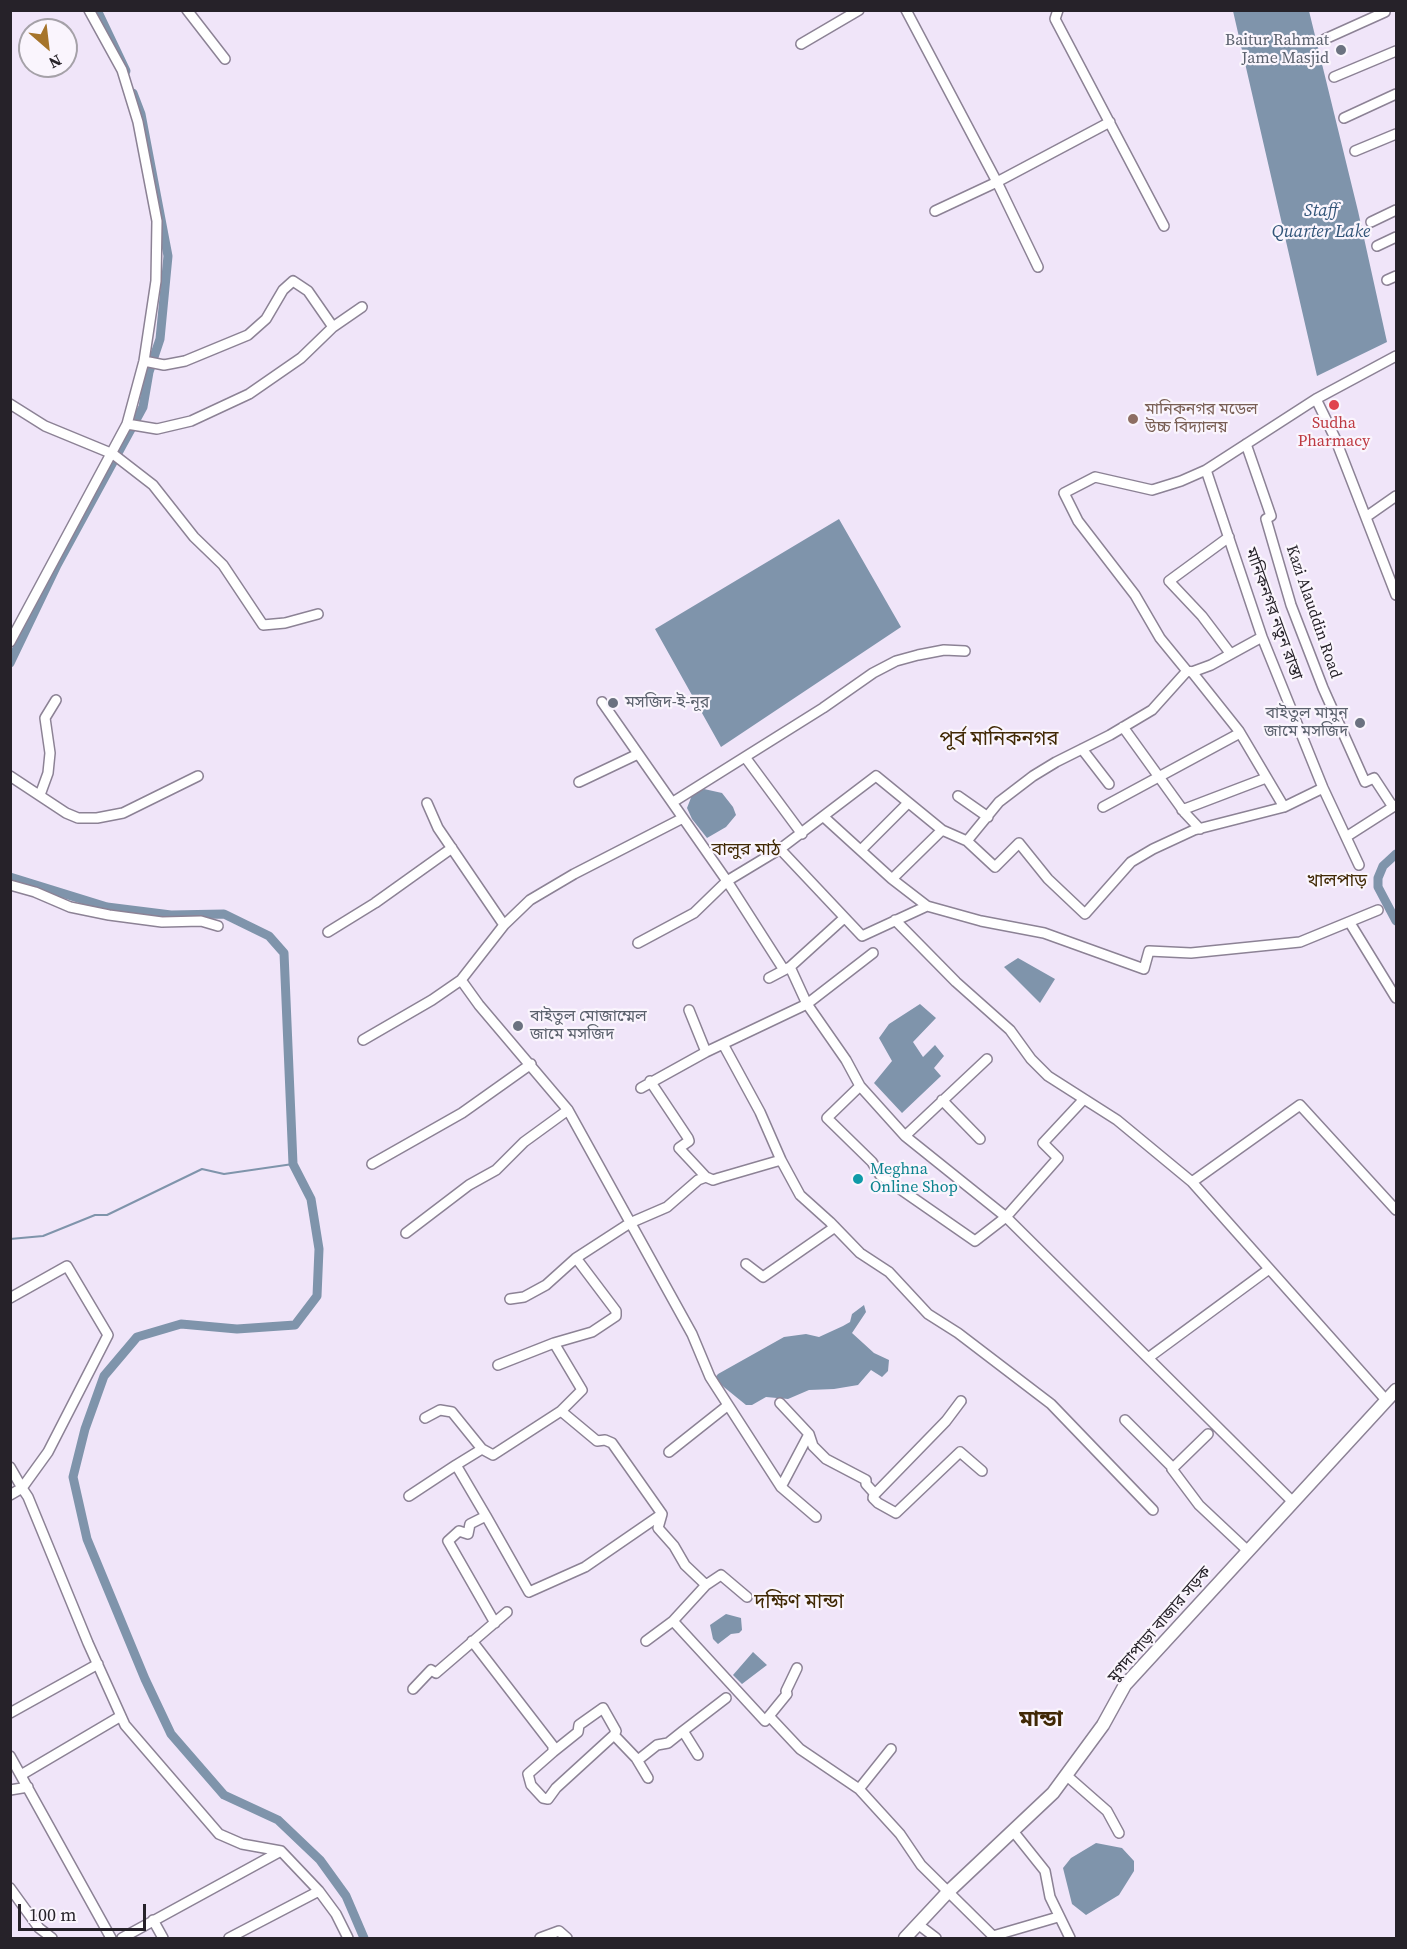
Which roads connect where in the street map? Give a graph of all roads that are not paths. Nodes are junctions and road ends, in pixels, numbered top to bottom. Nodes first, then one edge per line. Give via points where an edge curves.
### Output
1 (89, 10) edge
2 (187, 10) edge
3 (859, 10) edge
4 (906, 10) edge
5 (1058, 10) edge
6 (1385, 12) edge
7 (1325, 39) dead end
8 (801, 44) dead end
9 (1396, 51) edge
10 (225, 59) dead end
11 (1334, 77) dead end
12 (1396, 94) edge
13 (1344, 118) dead end
14 (1110, 122) junction
15 (1396, 134) edge
16 (1355, 151) dead end
17 (997, 182) junction
18 (1396, 210) edge
19 (935, 211) dead end
20 (1371, 222) dead end
21 (1164, 226) dead end
22 (1396, 237) edge
23 (1377, 246) dead end
24 (1038, 267) dead end
25 (1396, 276) edge
26 (1387, 280) dead end
27 (362, 307) dead end
28 (333, 327) junction
29 (1396, 356) edge
30 (149, 362) junction
31 (1316, 399) junction
32 (10, 404) edge
33 (132, 426) junction
34 (1246, 444) junction
35 (117, 457) junction
36 (1206, 470) junction
37 (1396, 496) edge
38 (1366, 517) junction
39 (1229, 537) junction
40 (1396, 595) edge
41 (318, 614) dead end
42 (1262, 637) junction
43 (10, 642) edge
44 (965, 651) dead end
45 (1230, 653) junction
46 (1190, 671) junction
47 (56, 700) dead end
48 (602, 702) dead end
49 (1123, 727) junction
50 (1240, 733) junction
51 (1082, 749) junction
52 (638, 753) junction
53 (745, 757) junction
54 (10, 776) edge
55 (198, 776) dead end
56 (1159, 777) junction
57 (1266, 778) junction
58 (579, 782) dead end
59 (1109, 784) dead end
60 (1323, 788) junction
61 (40, 795) junction
62 (958, 796) dead end
63 (673, 802) junction
64 (427, 803) dead end
65 (908, 803) junction
66 (1395, 806) edge
67 (1103, 807) dead end
68 (1284, 807) junction
69 (1182, 810) junction
70 (988, 817) junction
71 (683, 818) junction
72 (825, 818) junction
73 (1200, 829) junction
74 (942, 830) junction
75 (802, 834) junction
76 (1346, 837) junction
77 (967, 842) junction
78 (452, 848) junction
79 (780, 849) junction
80 (861, 850) junction
81 (1359, 865) dead end
82 (892, 879) junction
83 (727, 881) junction
84 (10, 885) edge
85 (927, 906) junction
86 (1378, 910) dead end
87 (843, 919) junction
88 (896, 920) junction
89 (1350, 923) junction
90 (504, 925) junction
91 (218, 926) dead end
92 (328, 932) dead end
93 (638, 943) dead end
94 (873, 953) dead end
95 (787, 969) junction
96 (769, 978) dead end
97 (461, 980) junction
98 (1396, 998) edge
99 (807, 1005) junction
100 (689, 1010) dead end
101 (363, 1040) dead end
102 (723, 1044) junction
103 (706, 1052) junction
104 (987, 1059) dead end
105 (531, 1064) junction
106 (650, 1081) junction
107 (860, 1086) junction
108 (641, 1088) dead end
109 (1084, 1099) junction
110 (942, 1100) junction
111 (568, 1110) junction
112 (906, 1136) junction
113 (980, 1139) dead end
114 (781, 1160) junction
115 (372, 1164) dead end
116 (706, 1176) junction
117 (1192, 1182) junction
118 (1396, 1210) edge
119 (1006, 1217) junction
120 (630, 1222) junction
121 (835, 1227) junction
122 (406, 1233) dead end
123 (576, 1258) junction
124 (746, 1264) dead end
125 (1269, 1269) junction
126 (10, 1298) edge
127 (510, 1299) dead end
128 (554, 1343) junction
129 (1148, 1358) junction
130 (498, 1365) dead end
131 (1396, 1390) edge
132 (1386, 1400) junction
133 (961, 1401) dead end
134 (780, 1403) dead end
135 (727, 1406) junction
136 (561, 1411) junction
137 (425, 1418) dead end
138 (1125, 1420) dead end
139 (808, 1434) junction
140 (1208, 1434) dead end
141 (482, 1449) junction
142 (669, 1452) dead end
143 (456, 1464) junction
144 (10, 1467) edge
145 (1173, 1467) junction
146 (982, 1471) dead end
147 (781, 1487) junction
148 (22, 1488) junction
149 (874, 1494) junction
150 (10, 1495) edge
151 (409, 1496) dead end
152 (1292, 1502) junction
153 (1153, 1510) dead end
154 (662, 1514) junction
155 (486, 1516) junction
156 (816, 1517) dead end
157 (1248, 1551) junction
158 (706, 1585) junction
159 (747, 1598) dead end
160 (507, 1612) dead end
161 (673, 1621) junction
162 (495, 1623) junction
163 (472, 1641) junction
164 (646, 1641) dead end
165 (98, 1664) junction
166 (797, 1668) dead end
167 (413, 1689) dead end
168 (726, 1698) dead end
169 (10, 1713) edge
170 (121, 1716) junction
171 (770, 1716) junction
172 (683, 1731) junction
173 (614, 1735) junction
174 (891, 1749) dead end
175 (553, 1752) junction
176 (698, 1755) dead end
177 (10, 1756) edge
178 (638, 1760) junction
179 (21, 1775) junction
180 (1066, 1775) junction
181 (648, 1778) dead end
182 (28, 1787) junction
183 (860, 1789) junction
184 (10, 1790) edge
185 (1012, 1831) junction
186 (1119, 1833) dead end
187 (281, 1851) junction
188 (10, 1888) edge
189 (319, 1891) junction
190 (948, 1892) junction
191 (1058, 1917) junction
192 (153, 1920) junction
193 (919, 1925) junction
194 (52, 1938) edge
195 (111, 1938) edge
196 (122, 1938) edge
197 (163, 1938) edge
198 (229, 1938) edge
199 (347, 1938) edge
200 (540, 1938) edge
201 (567, 1938) edge
202 (904, 1938) edge
203 (936, 1938) edge
204 (1070, 1938) edge

1 - 30 street via 122,70 138,122 157,221
2 - 10 street
3 - 8 street
4 - 17 street
5 - 14 street via 1055,19
6 - 7 street
9 - 11 street
12 - 13 street
14 - 17 street
14 - 21 street
15 - 16 street
17 - 19 street
17 - 24 street
18 - 20 street
22 - 23 street
25 - 26 street
27 - 28 street
28 - 30 street via 308,291 293,281 266,319 248,335 184,361
28 - 33 street via 301,358 249,394 191,422 157,429
29 - 31 street
30 - 33 street
31 - 34 street
31 - 38 street
32 - 35 street via 45,426
33 - 35 street
34 - 36 street
34 - 66 street, Kazi Alauddin Road via 1271,516 1266,519 1291,605 1323,688 1365,782 1374,778
35 - 41 street via 153,486 194,537 223,565 263,625
35 - 43 street
36 - 39 street, মানিকনগর নতুন রাস্তা
36 - 46 street via 1152,490 1095,477 1064,493 1085,530 1135,595 1160,639
37 - 38 street
38 - 40 street
39 - 42 street, মানিকনগর নতুন রাস্তা
39 - 45 street via 1169,580
42 - 45 street
42 - 60 street, মানিকনগর নতুন রাস্তা
44 - 53 street via 944,650 896,661 873,672
45 - 46 street via 1211,665
46 - 49 street via 1152,710
46 - 50 street via 1204,683
47 - 61 street via 45,718 50,753
48 - 52 street
49 - 51 street
49 - 56 street
50 - 56 street
50 - 57 street
51 - 59 street
51 - 70 street via 1033,776 999,802
52 - 58 street
52 - 63 street
53 - 63 street
53 - 75 street
54 - 61 street
55 - 61 street via 123,813 97,818 72,816
56 - 67 street
56 - 69 street
57 - 68 street
57 - 69 street
60 - 68 street
60 - 76 street, মানিকনগর নতুন রাস্তা
62 - 70 street
63 - 71 street
64 - 78 street
65 - 72 street via 876,776
65 - 74 street
65 - 80 street
66 - 76 street
68 - 73 street
69 - 73 street
70 - 77 street
71 - 83 street
71 - 90 street via 530,900
72 - 75 street
72 - 80 street
73 - 77 street via 1131,862 1085,914 1048,879 1019,843 994,867
74 - 77 street
74 - 82 street
75 - 79 street
76 - 81 street, মানিকনগর নতুন রাস্তা
78 - 90 street
78 - 92 street
79 - 83 street
79 - 87 street
80 - 82 street
82 - 85 street
83 - 93 street via 693,913
83 - 95 street
84 - 91 street via 70,907 109,915 162,922 201,921
85 - 88 street
85 - 89 street via 1044,933 1144,969 1149,951 1191,953 1300,942
86 - 89 street
87 - 88 street via 862,936
87 - 95 street
88 - 109 street via 1010,1030 1048,1076
89 - 98 street
90 - 97 street
94 - 99 street
95 - 96 street
95 - 99 street
97 - 101 street
97 - 105 street
99 - 102 street
99 - 107 street
100 - 103 street
102 - 103 street
102 - 114 street
103 - 106 street
104 - 110 street
105 - 111 street
105 - 115 street via 462,1113
106 - 108 street
106 - 116 street via 688,1138 680,1148
107 - 112 street
107 - 119 street via 827,1118 880,1175 969,1240 975,1241
109 - 117 street via 1117,1120
109 - 119 street via 1043,1143 1058,1158
110 - 112 street
110 - 113 street
111 - 120 street
111 - 122 street via 524,1142 496,1170 469,1185
112 - 119 street
114 - 116 street via 712,1180
114 - 121 street via 800,1194
116 - 120 street via 667,1207
117 - 118 street via 1300,1105
117 - 125 street
119 - 129 street
120 - 123 street
120 - 135 street
121 - 124 street via 763,1277
121 - 153 street via 860,1254 889,1272 928,1314 1051,1404
123 - 127 street via 546,1285 524,1297
123 - 128 street via 616,1316 592,1332
125 - 129 street
125 - 132 street
126 - 148 street via 67,1266 108,1335 48,1452
128 - 130 street
128 - 136 street via 582,1390
129 - 152 street
131 - 132 street, মুগদাপাড়া বাজার সড়ক
132 - 152 street, মুগদাপাড়া বাজার সড়ক
133 - 149 street
134 - 139 street
135 - 142 street
135 - 147 street
136 - 141 street via 497,1454
136 - 154 street via 597,1441 612,1443
137 - 141 street via 440,1410 452,1413
138 - 145 street
139 - 147 street
139 - 149 street via 826,1459 866,1480
140 - 145 street
141 - 143 street
143 - 151 street
143 - 155 street
144 - 148 street
145 - 157 street via 1199,1505
146 - 149 street via 960,1452 896,1513 878,1503
147 - 156 street
148 - 150 street
148 - 165 street
152 - 157 street, মুগদাপাড়া বাজার সড়ক
154 - 155 street via 585,1567 529,1592
154 - 158 street via 658,1528 685,1565
155 - 162 street via 470,1524 468,1534 459,1532 448,1542
157 - 180 street, মুগদাপাড়া বাজার সড়ক via 1125,1685
158 - 159 street via 721,1575
158 - 161 street
160 - 162 street
161 - 164 street
161 - 171 street via 746,1703 765,1721
162 - 163 street
163 - 167 street via 436,1673 431,1670
163 - 175 street via 553,1746
165 - 169 street
165 - 170 street
166 - 171 street via 787,1695
168 - 172 street
170 - 179 street
170 - 187 street via 219,1833 242,1844
171 - 183 street via 800,1749
172 - 176 street
172 - 178 street via 668,1743 657,1744
173 - 175 street via 616,1731 603,1708 579,1725 578,1732
173 - 175 street via 548,1799 531,1785 528,1774
173 - 178 street
174 - 183 street
177 - 179 street
178 - 181 street
179 - 182 street
180 - 185 street, মুগদাপাড়া বাজার সড়ক
180 - 186 street via 1107,1811
182 - 184 street
182 - 195 street
183 - 190 street
185 - 190 street, মুগদাপাড়া বাজার সড়ক
185 - 191 street via 1045,1871
187 - 189 street
187 - 192 street
188 - 194 street
189 - 198 street
189 - 199 street
190 - 191 street via 993,1936
190 - 193 street, মুগদাপাড়া বাজার সড়ক
191 - 204 street
192 - 196 street
192 - 197 street
193 - 202 street, মুগদাপাড়া বাজার সড়ক
193 - 203 street
200 - 201 street via 559,1931

